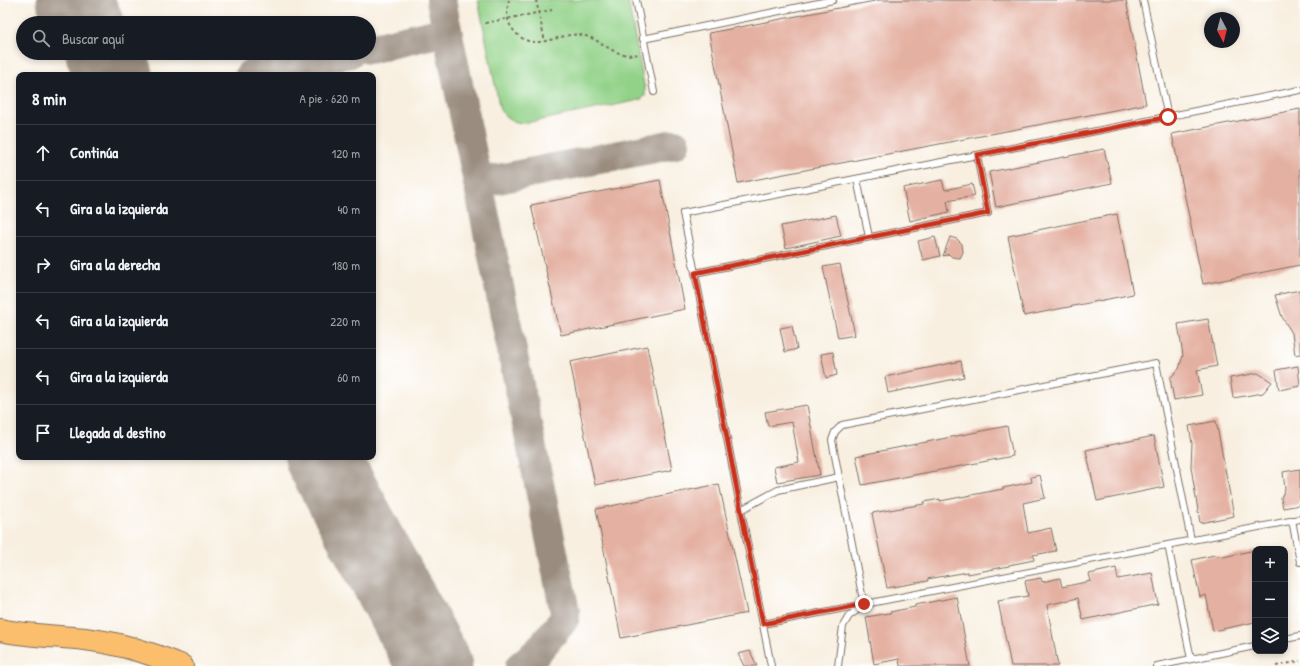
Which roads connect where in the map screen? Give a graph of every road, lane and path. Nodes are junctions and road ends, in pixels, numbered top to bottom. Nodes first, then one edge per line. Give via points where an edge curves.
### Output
1 (509, 0) edge
2 (536, 0) edge
3 (636, 0) edge
4 (833, 0) edge
5 (1143, 0) edge
6 (552, 10) dead end
7 (538, 12) junction
8 (508, 19) junction
9 (485, 23) dead end
10 (643, 39) junction
11 (545, 42) junction
12 (646, 52) junction
13 (1300, 90) edge
14 (654, 92) dead end
15 (1168, 117) junction
16 (977, 155) junction
17 (857, 179) junction
18 (869, 237) junction
19 (695, 273) junction
20 (839, 477) junction
21 (741, 510) junction
22 (1300, 519) edge
23 (1292, 520) junction
24 (1192, 540) junction
25 (1168, 545) junction
26 (1300, 562) edge
27 (864, 604) junction
28 (763, 624) junction
29 (0, 630) edge
30 (1300, 636) edge
31 (1288, 639) edge
32 (1252, 647) edge
33 (1191, 659) junction
34 (1300, 661) edge
35 (182, 666) edge
36 (771, 666) edge
37 (838, 666) edge
38 (1157, 666) edge
39 (1276, 666) edge

1 - 8 path
2 - 7 path
3 - 10 lane
4 - 10 lane
5 - 15 lane
6 - 7 path
7 - 8 path
7 - 11 path
8 - 9 path
8 - 11 path via 511,28 526,40
10 - 12 lane
11 - 12 path via 573,35 592,38 625,55
12 - 14 lane
13 - 15 lane
15 - 16 lane
16 - 17 lane
16 - 18 lane via 988,213
17 - 18 lane
17 - 19 lane via 683,214
18 - 19 lane
19 - 21 lane
20 - 21 lane via 778,490
20 - 24 lane via 832,440 842,425 1156,363
20 - 27 lane
21 - 28 lane
22 - 23 lane
23 - 24 lane
23 - 26 lane
24 - 25 lane
25 - 27 lane
25 - 33 lane
27 - 28 lane
27 - 37 lane via 849,616 843,626
28 - 36 lane
29 - 35 highway via 115,644
30 - 31 lane
32 - 33 lane
33 - 38 lane
34 - 39 path

